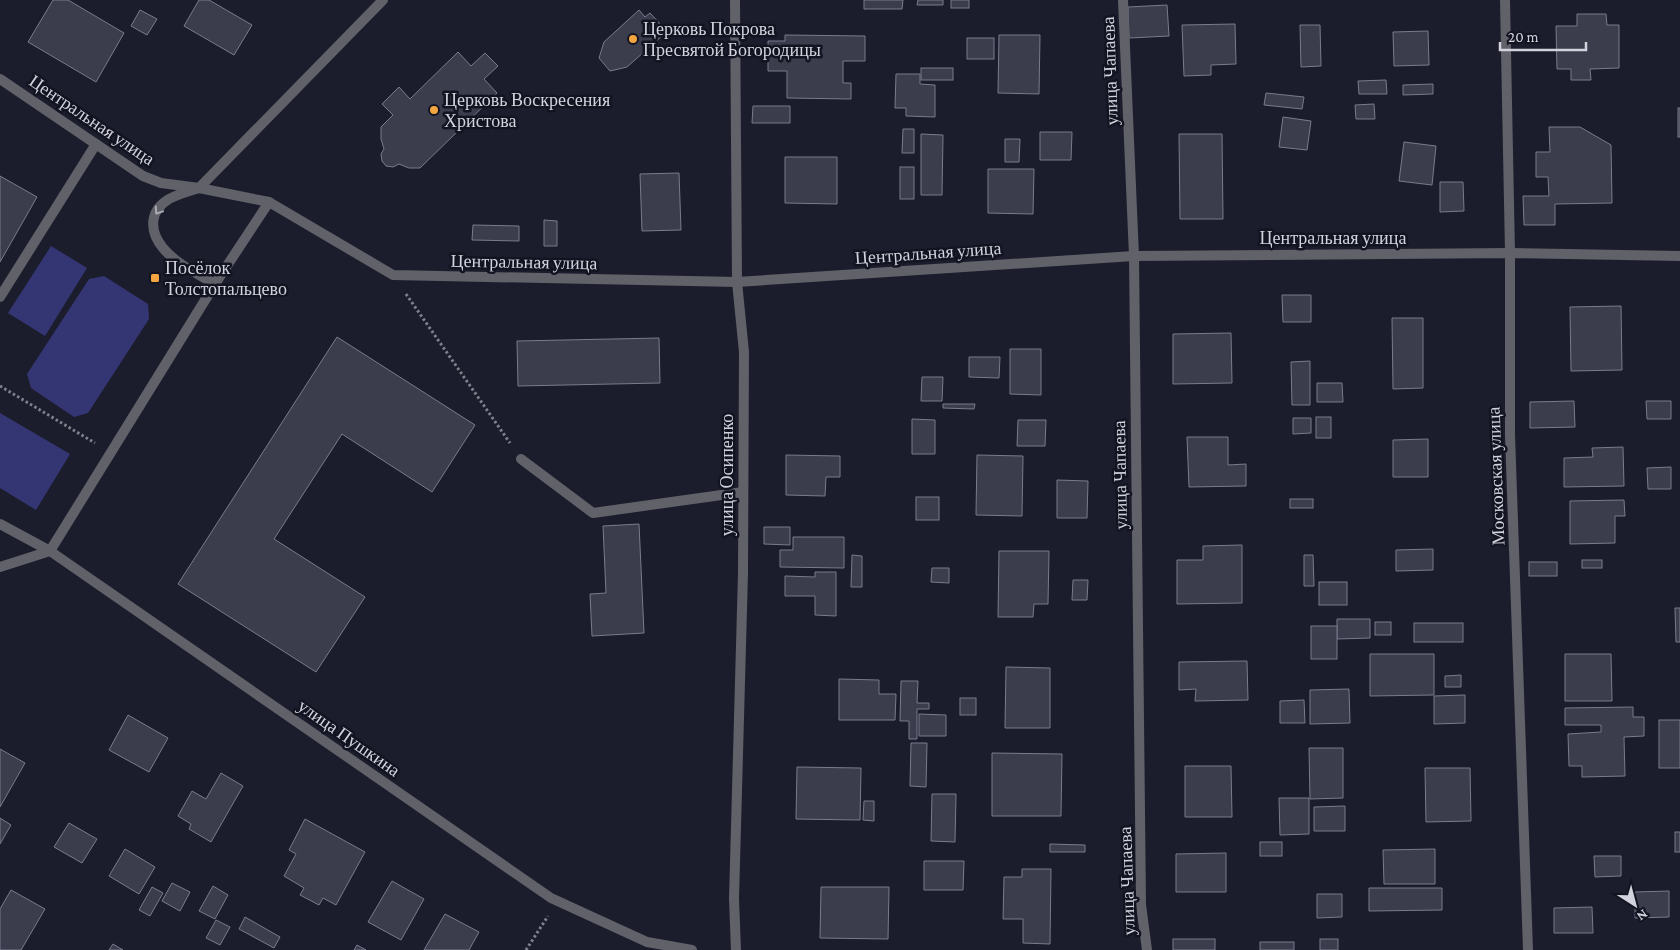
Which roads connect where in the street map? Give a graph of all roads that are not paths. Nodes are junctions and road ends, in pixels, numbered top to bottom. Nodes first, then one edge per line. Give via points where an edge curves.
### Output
1 (383, 0) edge
2 (734, 0) edge
3 (1123, 0) edge
4 (1505, 0) edge
5 (0, 78) edge
6 (96, 144) junction
7 (199, 188) junction
8 (269, 202) junction
9 (1510, 253) junction
10 (1134, 256) junction
11 (1680, 256) edge
12 (738, 282) junction
13 (214, 284) junction
14 (0, 297) edge
15 (521, 459) road end
16 (743, 492) junction
17 (0, 524) edge
18 (50, 551) junction
19 (0, 566) edge
20 (692, 950) edge
21 (736, 950) edge
22 (1147, 950) edge
23 (1528, 950) edge

1 - 7 street
2 - 12 street, улица Осипенко
3 - 10 street, улица Чапаева
4 - 9 street, Московская улица
5 - 6 street, Центральная улица
6 - 7 street, Центральная улица via 143,176 161,183
6 - 14 street
7 - 8 street, Центральная улица
7 -> 13 street via 170,199 154,213 152,223 163,249
8 - 12 street, Центральная улица via 393,275
8 - 13 street
9 - 10 street, Центральная улица
9 - 11 street, Центральная улица
9 - 23 street, Московская улица via 1510,435
10 - 12 street, Центральная улица
10 - 22 street, улица Чапаева via 1141,906
12 - 16 street, улица Осипенко via 744,352
13 - 18 street
15 - 16 street via 593,512
16 - 21 street, улица Осипенко via 734,899
17 - 18 street, улица Пушкина
18 - 19 street
18 - 20 street, улица Пушкина via 557,901 647,942

